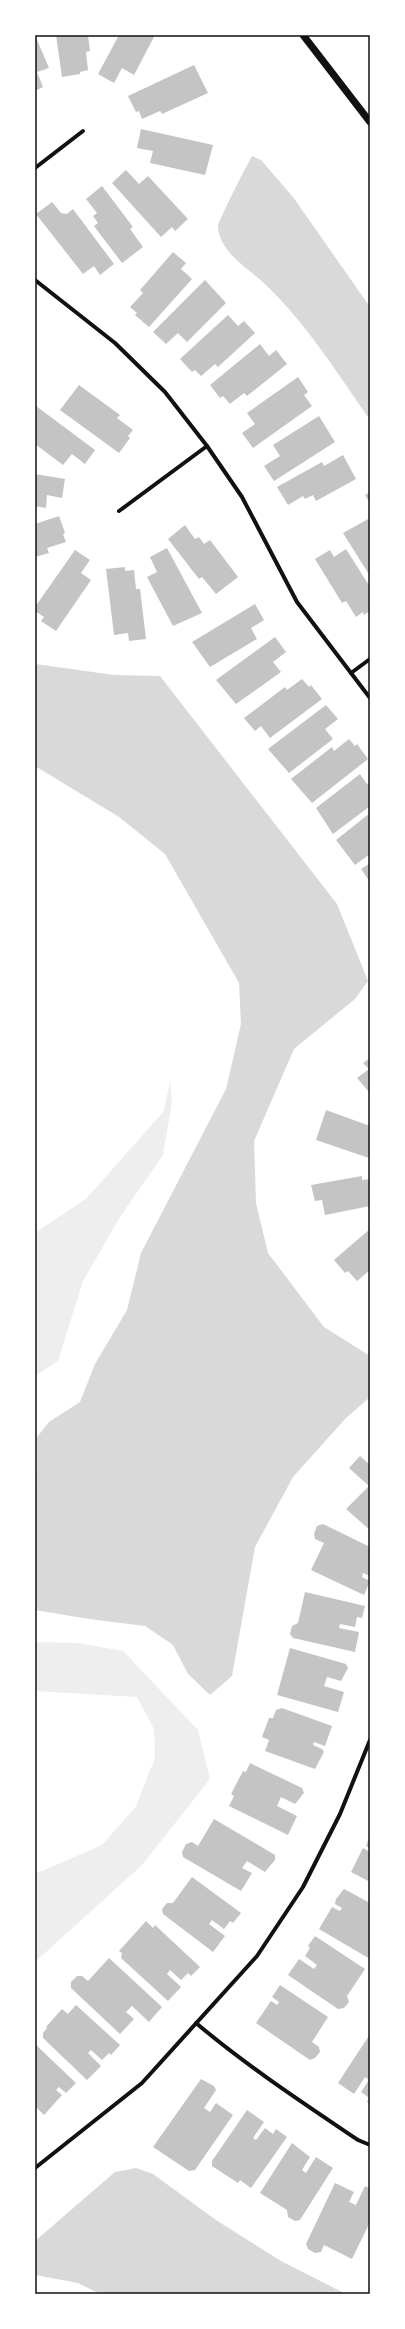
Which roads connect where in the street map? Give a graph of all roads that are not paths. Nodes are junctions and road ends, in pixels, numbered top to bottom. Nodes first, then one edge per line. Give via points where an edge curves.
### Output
1 (303, 35) edge
2 (370, 122) edge
3 (83, 131) dead end
4 (35, 168) edge
5 (35, 280) edge
6 (207, 446) junction
7 (119, 511) dead end
8 (370, 659) edge
9 (351, 673) junction
10 (370, 698) edge
11 (370, 1740) edge
12 (196, 2023) junction
13 (370, 2145) edge
14 (35, 2168) edge

1 - 2 street
3 - 4 street
5 - 6 street via 120,348 165,392
6 - 7 street
6 - 9 street via 242,497 297,602
8 - 9 street
9 - 10 street
11 - 12 street via 340,1814 303,1887 257,1956
12 - 13 street via 293,2096 358,2140
12 - 14 street via 142,2083

